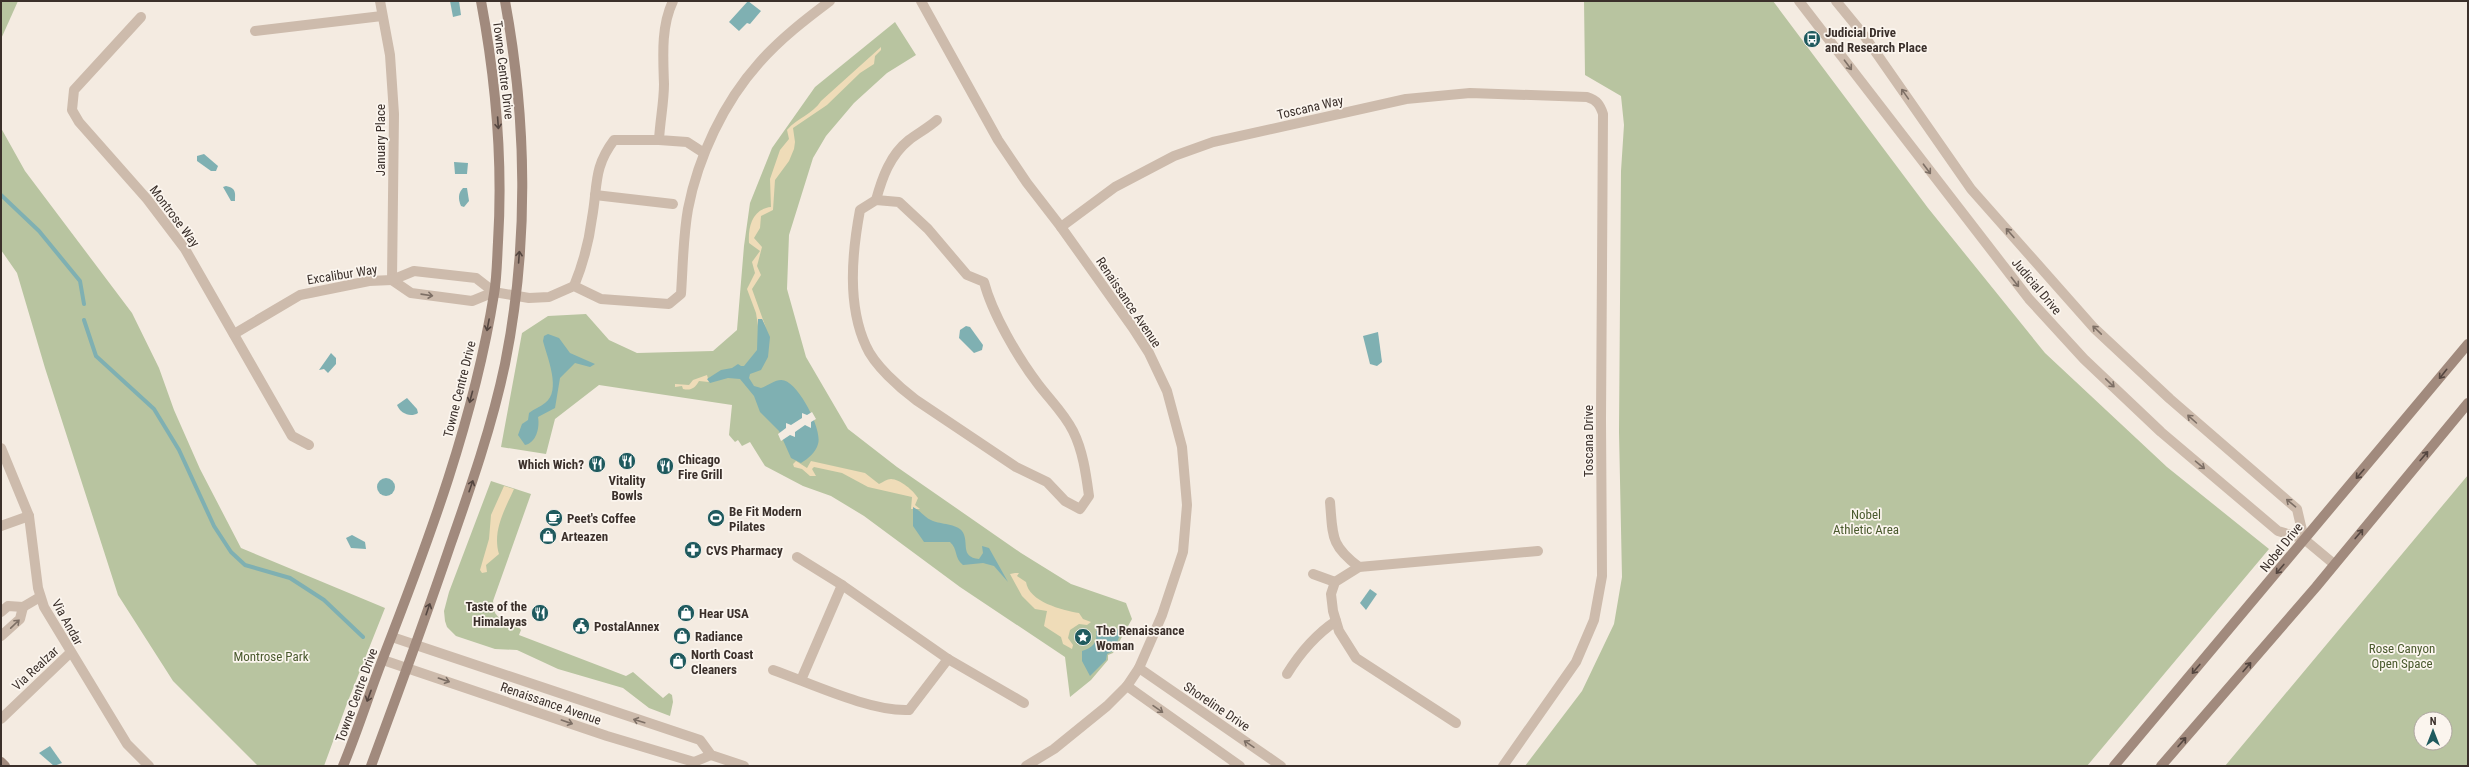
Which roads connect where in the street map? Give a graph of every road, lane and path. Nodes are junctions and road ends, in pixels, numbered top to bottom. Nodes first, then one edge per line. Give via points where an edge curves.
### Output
1 (380, 1) edge
2 (481, 1) edge
3 (505, 1) edge
4 (673, 1) edge
5 (830, 1) edge
6 (921, 1) edge
7 (1798, 1) edge
8 (1836, 1) edge
9 (382, 16) junction
10 (141, 17) dead end
11 (256, 31) dead end
12 (1587, 97) joint
13 (937, 120) dead end
14 (659, 140) junction
15 (704, 153) junction
16 (595, 195) junction
17 (876, 200) junction
18 (673, 204) dead end
19 (1061, 227) junction
20 (392, 280) junction
21 (574, 286) junction
22 (494, 292) junction
23 (515, 295) junction
24 (234, 334) junction
25 (2468, 344) edge
26 (2468, 403) edge
27 (309, 445) dead end
28 (2, 454) edge
29 (1330, 502) dead end
30 (29, 516) junction
31 (1, 526) edge
32 (2304, 539) junction
33 (1538, 551) dead end
34 (797, 557) dead end
35 (2334, 564) junction
36 (1359, 567) junction
37 (1313, 574) dead end
38 (1335, 582) junction
39 (842, 585) junction
40 (40, 597) junction
41 (23, 607) junction
42 (1, 612) edge
43 (1336, 621) junction
44 (1, 636) edge
45 (392, 637) junction
46 (415, 646) junction
47 (70, 653) junction
48 (948, 659) junction
49 (383, 660) junction
50 (407, 667) junction
51 (1139, 668) junction
52 (773, 670) dead end
53 (1287, 674) dead end
54 (801, 680) junction
55 (1126, 686) junction
56 (1024, 703) dead end
57 (1, 718) edge
58 (1456, 723) dead end
59 (711, 755) junction
60 (1, 762) edge
61 (5, 766) edge
62 (149, 766) edge
63 (343, 766) edge
64 (371, 766) edge
65 (744, 766) edge
66 (1026, 766) edge
67 (1240, 766) edge
68 (1281, 766) edge
69 (1503, 766) edge
70 (2114, 766) edge
71 (2161, 766) edge

1 - 9 street, January Place
2 -> 22 main road, Towne Centre Drive via 490,51 498,127 499,219
23 -> 3 main road, Towne Centre Drive via 521,224 522,154 518,97
4 - 14 street via 666,16
5 - 15 street via 759,63 730,104
6 - 19 street, Renaissance Avenue via 998,140 1026,183
7 -> 32 street, Judicial Drive via 2029,299 2084,359 2161,432 2278,531
32 -> 8 street, Judicial Drive via 2297,509 2181,409 2094,328 1971,189 1863,34
9 - 11 street
9 - 20 street, January Place via 390,56 394,114
10 - 24 street, Montrose Way via 74,90 72,110 79,122 147,199 185,249
12 - 19 street, Toscana Way via 1470,93 1406,99 1213,142 1174,156 1114,187
12 - 69 street, Toscana Drive via 1594,99 1601,106 1603,114 1602,576 1594,620 1576,662
13 - 17 street via 908,141 895,156 883,174
14 - 15 street via 687,142
14 - 16 street via 614,140 604,153 596,172
15 - 21 street via 688,209 679,298 668,304 601,299
16 - 18 street
16 - 21 street via 584,261
17 - 17 street via 860,210 855,234 854,296 866,347 902,389 916,400 1016,467 1047,482 1065,501 1080,509 1089,496 1084,463 1074,432 1064,414 1024,365 989,302 984,282 967,275 928,230 899,202
19 - 51 street, Renaissance Avenue via 1149,353 1167,391 1182,447 1187,505 1183,552 1162,616
20 -> 22 street, Excalibur Way via 411,293 472,301
20 - 22 street, Excalibur Way via 414,271 476,278
20 - 24 street, Excalibur Way via 369,281 300,294
21 - 23 street via 549,297 529,298
22 - 23 street
22 -> 45 main road, Towne Centre Drive via 481,359 459,443
46 -> 23 main road, Towne Centre Drive via 477,467 497,400
24 - 27 street, Montrose Way via 292,436
25 -> 32 main road, Nobel Drive
35 -> 26 main road
28 - 30 street, Via Andar
29 - 36 street via 1333,540 1342,554
30 - 31 street
30 - 40 street, Via Andar
32 - 35 street, Judicial Drive
32 -> 70 main road, Nobel Drive
33 - 36 street
34 - 39 street
71 -> 35 main road
36 - 38 street
37 - 38 street
38 - 43 street via 1331,594
39 - 48 street
39 - 54 street
40 - 41 street
40 - 47 street, Via Andar
41 - 42 street via 8,606
44 -> 41 street via 20,619
43 - 53 street via 1320,631
43 - 58 street via 1339,631 1356,658
45 - 46 street, Renaissance Avenue
45 - 49 main road, Towne Centre Drive
46 - 50 main road, Towne Centre Drive
59 -> 46 street, Renaissance Avenue via 700,740
47 - 57 street, Via Realzar
47 - 62 street, Via Andar via 127,744
48 - 54 street via 911,714 892,711
48 - 56 street
49 - 50 street, Renaissance Avenue
49 -> 63 main road, Towne Centre Drive
50 -> 59 street, Renaissance Avenue via 607,736 694,762
50 - 64 main road, Towne Centre Drive
51 - 55 street, Renaissance Avenue
68 -> 51 street, Shoreline Drive
52 - 54 street
55 - 66 street, Renaissance Avenue via 1092,719 1054,749
55 -> 67 street
59 - 65 street
60 - 61 main road

